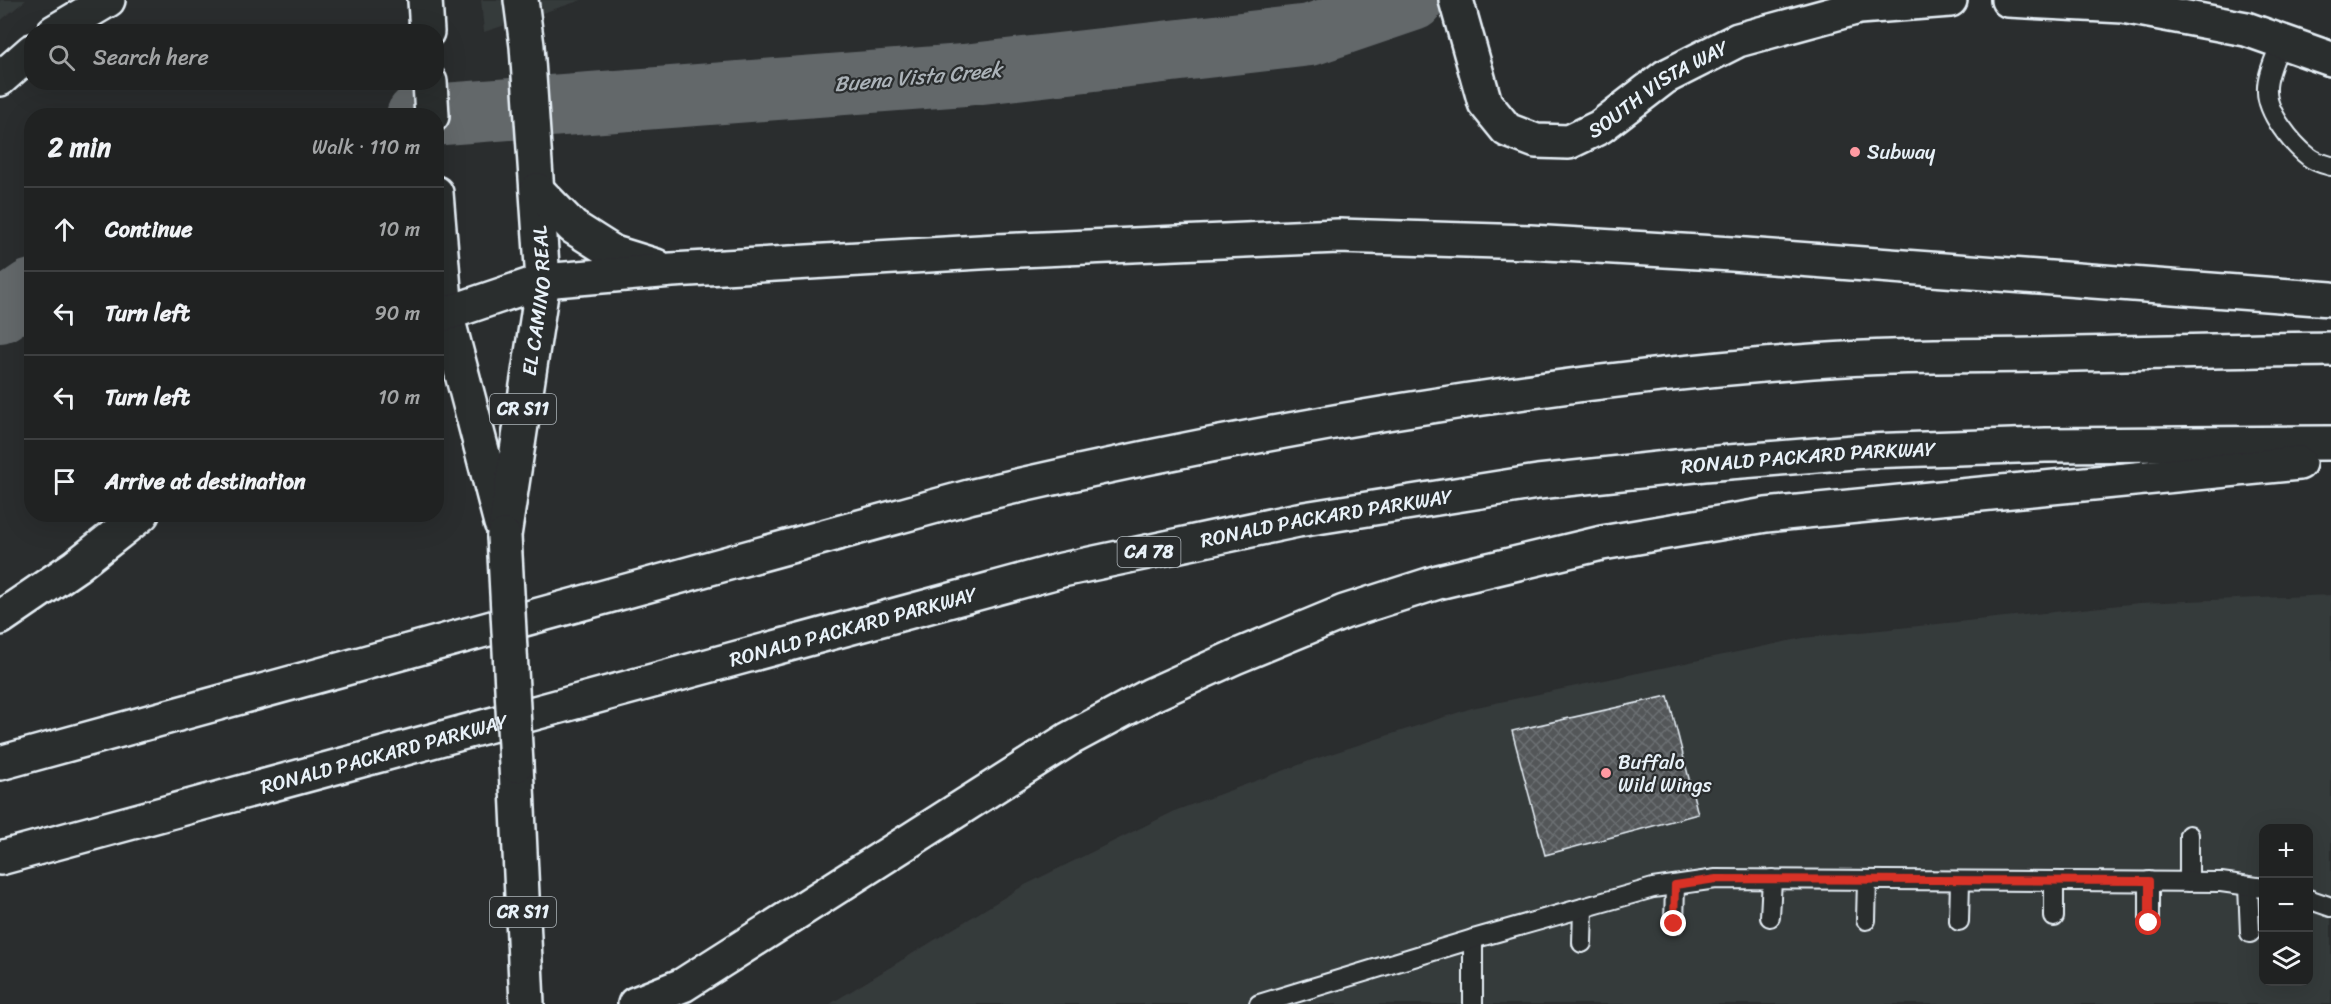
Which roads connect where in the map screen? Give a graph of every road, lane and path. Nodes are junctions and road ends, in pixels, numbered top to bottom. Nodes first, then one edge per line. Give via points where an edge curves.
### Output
1 (108, 0) edge
2 (425, 0) edge
3 (521, 0) edge
4 (1456, 0) edge
5 (1950, 0) edge
6 (2008, 0) edge
7 (68, 24) edge
8 (426, 24) edge
9 (2281, 42) junction
10 (24, 58) edge
11 (2331, 59) edge
12 (0, 79) edge
13 (430, 90) edge
14 (432, 108) edge
15 (2331, 166) edge
16 (537, 190) junction
17 (672, 270) junction
18 (543, 281) junction
19 (2331, 299) edge
20 (444, 314) edge
21 (444, 326) edge
22 (2331, 349) edge
23 (2331, 443) edge
24 (2331, 460) edge
25 (132, 522) edge
26 (504, 536) junction
27 (0, 618) edge
28 (0, 763) edge
29 (2189, 835) dead end
30 (0, 858) edge
31 (1772, 879) junction
32 (1867, 880) junction
33 (1960, 880) junction
34 (2054, 881) junction
35 (2149, 881) junction
36 (2189, 882) junction
37 (1675, 885) junction
38 (2256, 887) edge
39 (2313, 901) edge
40 (2331, 907) edge
41 (1583, 908) junction
42 (1770, 917) dead end
43 (2054, 917) dead end
44 (1866, 920) dead end
45 (1959, 921) dead end
46 (2149, 923) dead end
47 (1674, 924) dead end
48 (2250, 933) dead end
49 (1473, 939) junction
50 (1582, 943) dead end
51 (527, 1004) edge
52 (635, 1004) edge
53 (1259, 1004) edge
54 (1473, 1004) edge

1 - 7 main road
2 - 8 main road
3 - 16 main road, EL CAMINO REAL / CR S11 via 528,46
4 - 5 main road, SOUTH VISTA WAY via 1485,103 1507,130 1536,141 1569,142 1600,127 1665,77 1738,40 1859,7
6 - 9 main road via 2122,6 2246,29
9 - 11 main road
9 - 15 lane via 2266,91 2273,115 2311,158
10 - 12 main road
13 - 14 main road
16 - 17 main road via 573,227 614,253
16 - 18 main road, EL CAMINO REAL / CR S11
17 - 18 main road
17 - 19 main road via 1338,236 1530,242 1720,254
18 - 20 main road
18 - 26 main road, EL CAMINO REAL / CR S11
21 - 26 main road, CR S11
22 - 28 main road via 1815,361 1492,395 1305,426 1119,462 969,497
23 - 30 main road, RONALD PACKARD PARKWAY / CA 78 via 1866,451 1538,482 1298,520 1062,570
24 - 52 main road via 1766,515 1602,543 1438,582 1344,612 1151,695 1069,739 682,985
25 - 27 main road
26 - 51 main road, CR S11, bridge
29 - 36 lane
31 - 32 lane
31 - 37 lane via 1716,879
31 - 42 lane
32 - 33 lane
32 - 44 lane
33 - 34 lane
33 - 45 lane
34 - 35 lane
34 - 43 lane
35 - 36 lane
35 - 46 lane
36 - 38 lane
37 - 41 lane
37 - 47 lane
38 - 48 lane
39 - 40 lane
41 - 49 lane
41 - 50 lane
49 - 53 lane
49 - 54 lane

